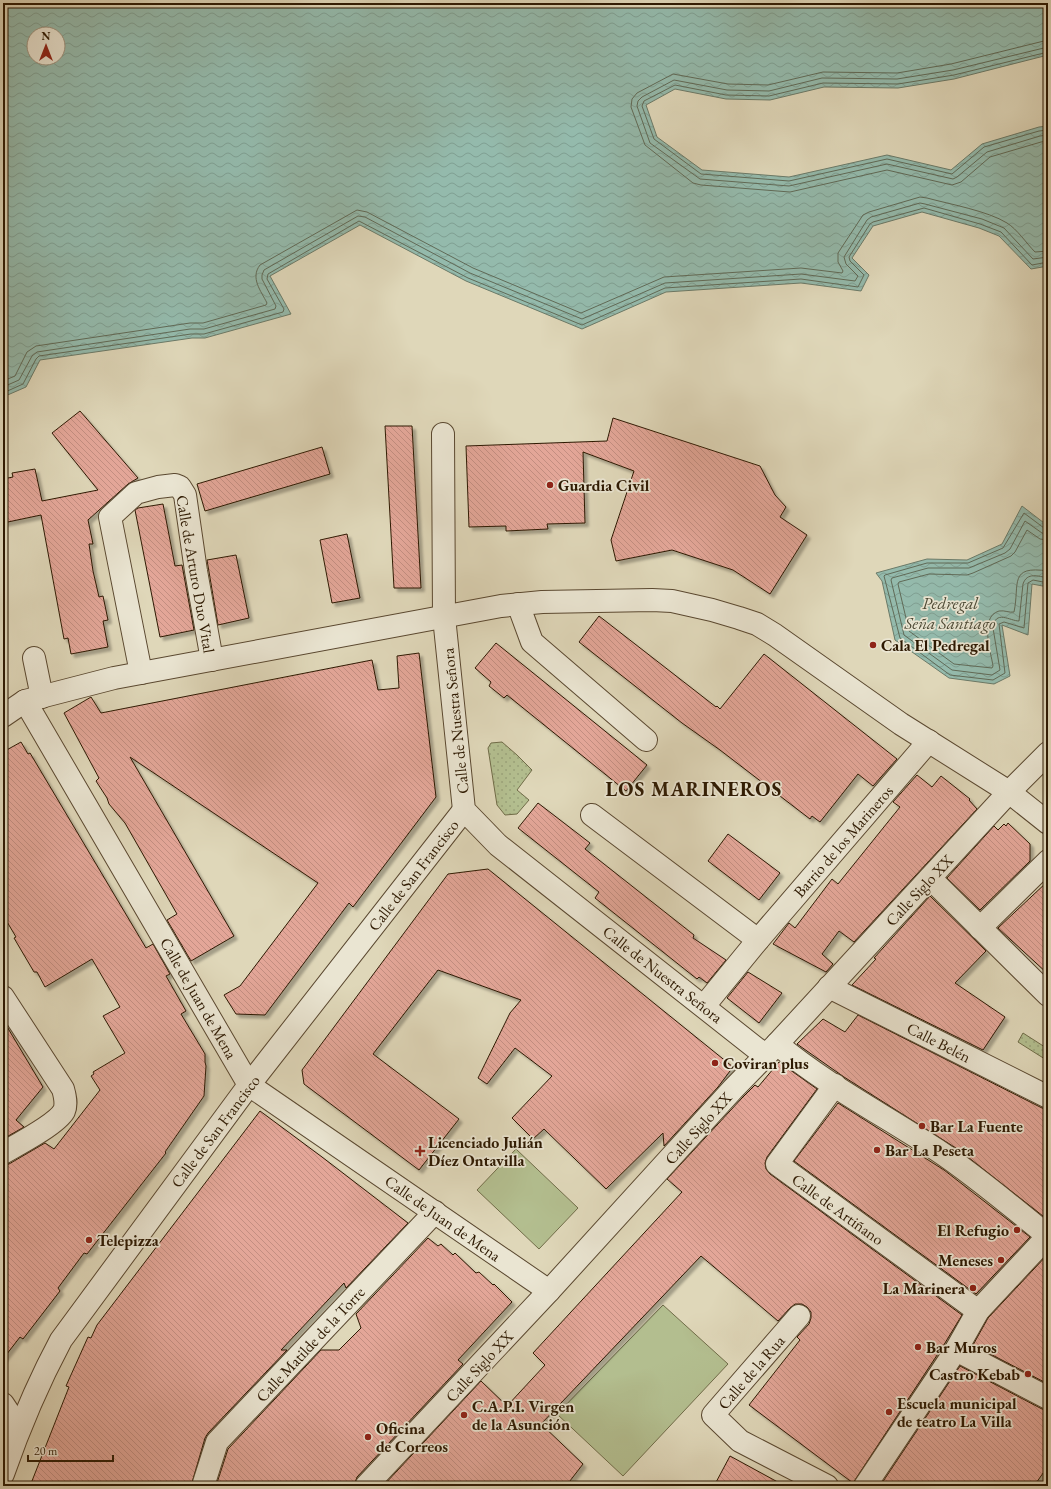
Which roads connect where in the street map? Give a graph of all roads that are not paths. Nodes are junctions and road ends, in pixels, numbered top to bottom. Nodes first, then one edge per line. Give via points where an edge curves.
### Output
1 (443, 434) dead end
2 (518, 604) junction
3 (444, 617) junction
4 (34, 658) dead end
5 (212, 660) junction
6 (141, 673) junction
7 (34, 699) junction
8 (3, 716) edge
9 (646, 740) dead end
10 (929, 741) junction
11 (1048, 753) edge
12 (1009, 792) junction
13 (464, 810) junction
14 (592, 815) dead end
15 (1048, 823) edge
16 (1048, 861) edge
17 (930, 878) junction
18 (980, 928) junction
19 (758, 940) junction
20 (829, 987) junction
21 (1048, 995) edge
22 (3, 997) edge
23 (704, 1006) junction
24 (772, 1050) junction
25 (249, 1085) junction
26 (835, 1086) junction
27 (1048, 1098) edge
28 (3, 1153) edge
29 (434, 1212) junction
30 (1048, 1236) edge
31 (549, 1291) junction
32 (978, 1311) junction
33 (799, 1316) dead end
34 (956, 1350) junction
35 (1048, 1398) edge
36 (3, 1404) edge
37 (19, 1428) junction
38 (3, 1474) edge
39 (203, 1486) edge
40 (366, 1486) edge
41 (827, 1486) edge
42 (865, 1486) edge

1 - 3 street, Calle de Nuestra Señora
2 - 3 street
2 - 9 street via 532,642
2 - 10 street via 672,601 757,624
3 - 5 street
3 - 13 street, Calle de Nuestra Señora
4 - 7 street
5 - 6 street
5 - 6 street, Calle de Arturo Duo Vital via 185,495 180,487 174,485 158,487 136,493 110,517
6 - 7 street
7 - 8 street
7 - 25 street, Calle de Juan de Mena
10 - 12 street
10 - 19 street, Barrio de los Marineros
11 - 12 street, Calle Siglo XX
12 - 15 street
12 - 17 street, Calle Siglo XX
13 - 23 street, Calle de Nuestra Señora via 498,845
13 - 25 street, Calle de San Francisco
14 - 19 street
16 - 18 street
17 - 18 street
17 - 20 street, Calle Siglo XX
18 - 21 street
19 - 23 street, Barrio de los Marineros
20 - 24 street, Calle Siglo XX
20 - 27 street, Calle Belén
22 - 28 street via 63,1089 66,1099 64,1110 54,1122
23 - 24 street, Calle de Nuestra Señora
24 - 26 street, Calle de Nuestra Señora
24 - 31 street, Calle Siglo XX
25 - 29 street, Calle de Juan de Mena
25 - 37 street, Calle de San Francisco via 61,1340
26 - 30 street, Calle de Nuestra Señora via 939,1151
26 - 32 street, Calle de Artiñano via 777,1164
29 - 31 street, Calle de Juan de Mena
29 - 39 street, Calle Matilde de la Torre via 217,1442
30 - 32 street
31 - 40 street, Calle Siglo XX
32 - 34 street
33 - 41 street, Calle de la Rua via 713,1415 740,1440
34 - 35 street
34 - 42 street
36 - 37 street
37 - 38 street, Calle de San Francisco

